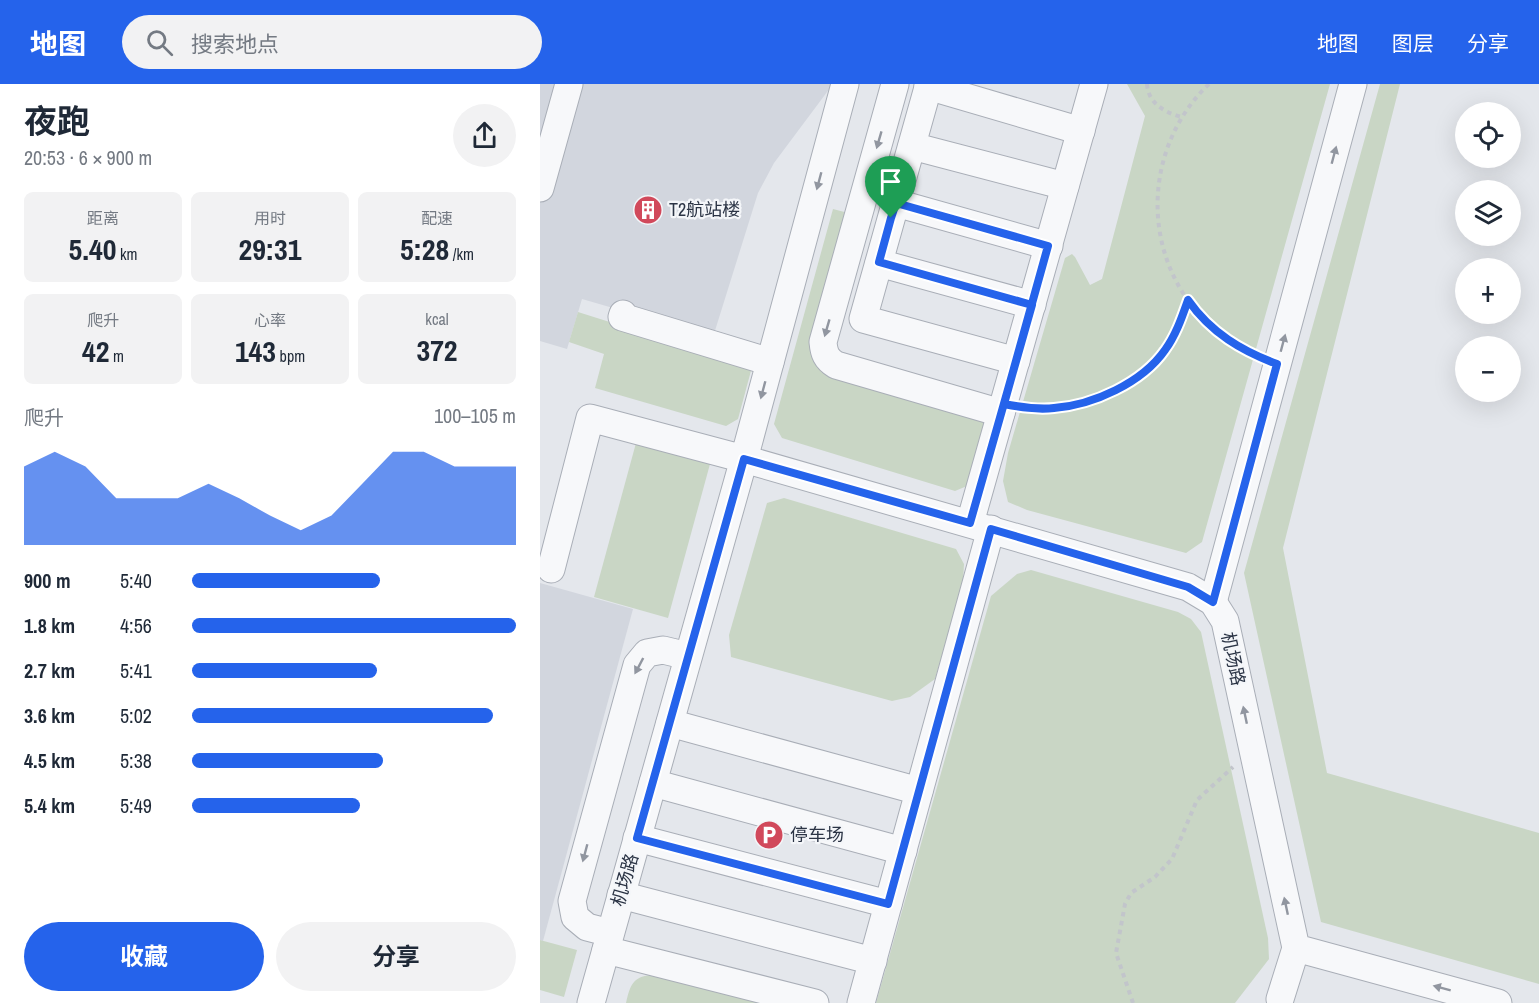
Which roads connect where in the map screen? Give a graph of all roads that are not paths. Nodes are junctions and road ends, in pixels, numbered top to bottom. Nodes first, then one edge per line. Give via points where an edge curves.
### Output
1 (569, 84) edge
2 (845, 84) edge
3 (895, 84) edge
4 (1094, 84) edge
5 (1353, 84) edge
6 (929, 85) edge
7 (1081, 131) junction
8 (912, 146) junction
9 (1065, 186) junction
10 (540, 188) edge
11 (896, 203) junction
12 (1048, 246) junction
13 (879, 262) junction
14 (1032, 305) junction
15 (623, 314) dead end
16 (770, 362) junction
17 (1016, 362) junction
18 (1002, 409) junction
19 (744, 459) junction
20 (980, 526) junction
21 (551, 569) dead end
22 (1213, 602) junction
23 (688, 656) junction
24 (670, 723) junction
25 (652, 783) junction
26 (919, 791) junction
27 (637, 838) junction
28 (903, 851) junction
29 (621, 895) junction
30 (888, 904) junction
31 (608, 942) junction
32 (1296, 948) junction
33 (873, 961) junction
34 (1284, 1002) edge
35 (591, 1003) edge
36 (815, 1003) edge
37 (861, 1003) edge
38 (1498, 1003) edge

1 - 10 street
2 -> 16 street, 机场路
3 -> 18 street via 823,342 824,350 827,359 836,365
4 - 7 street
22 -> 5 street
6 - 7 street
6 - 8 street
7 - 9 street
8 - 9 street
8 - 11 street
9 - 12 street
11 - 12 street
11 - 13 street
12 - 14 street
13 - 14 street
13 - 17 street via 863,319
14 - 17 street
15 - 16 street via 622,318
16 -> 19 street, 机场路
17 - 18 street
18 - 20 street
19 - 20 street
19 - 21 street via 590,418
19 - 23 street, 机场路
20 - 22 street via 1188,587
20 - 26 street
32 -> 22 street, 机场路 via 1225,621
23 - 24 street, 机场路
23 -> 31 street via 663,650 647,653 636,665 572,901 575,917
24 - 25 street, 机场路
24 - 26 street
25 - 27 street, 机场路
25 - 28 street
26 - 28 street
27 - 29 street, 机场路
27 - 30 street
28 - 30 street
29 - 31 street, 机场路
29 - 33 street
30 - 33 street
31 - 35 street, 机场路
31 - 36 street
32 - 34 street
38 -> 32 street
33 - 37 street

